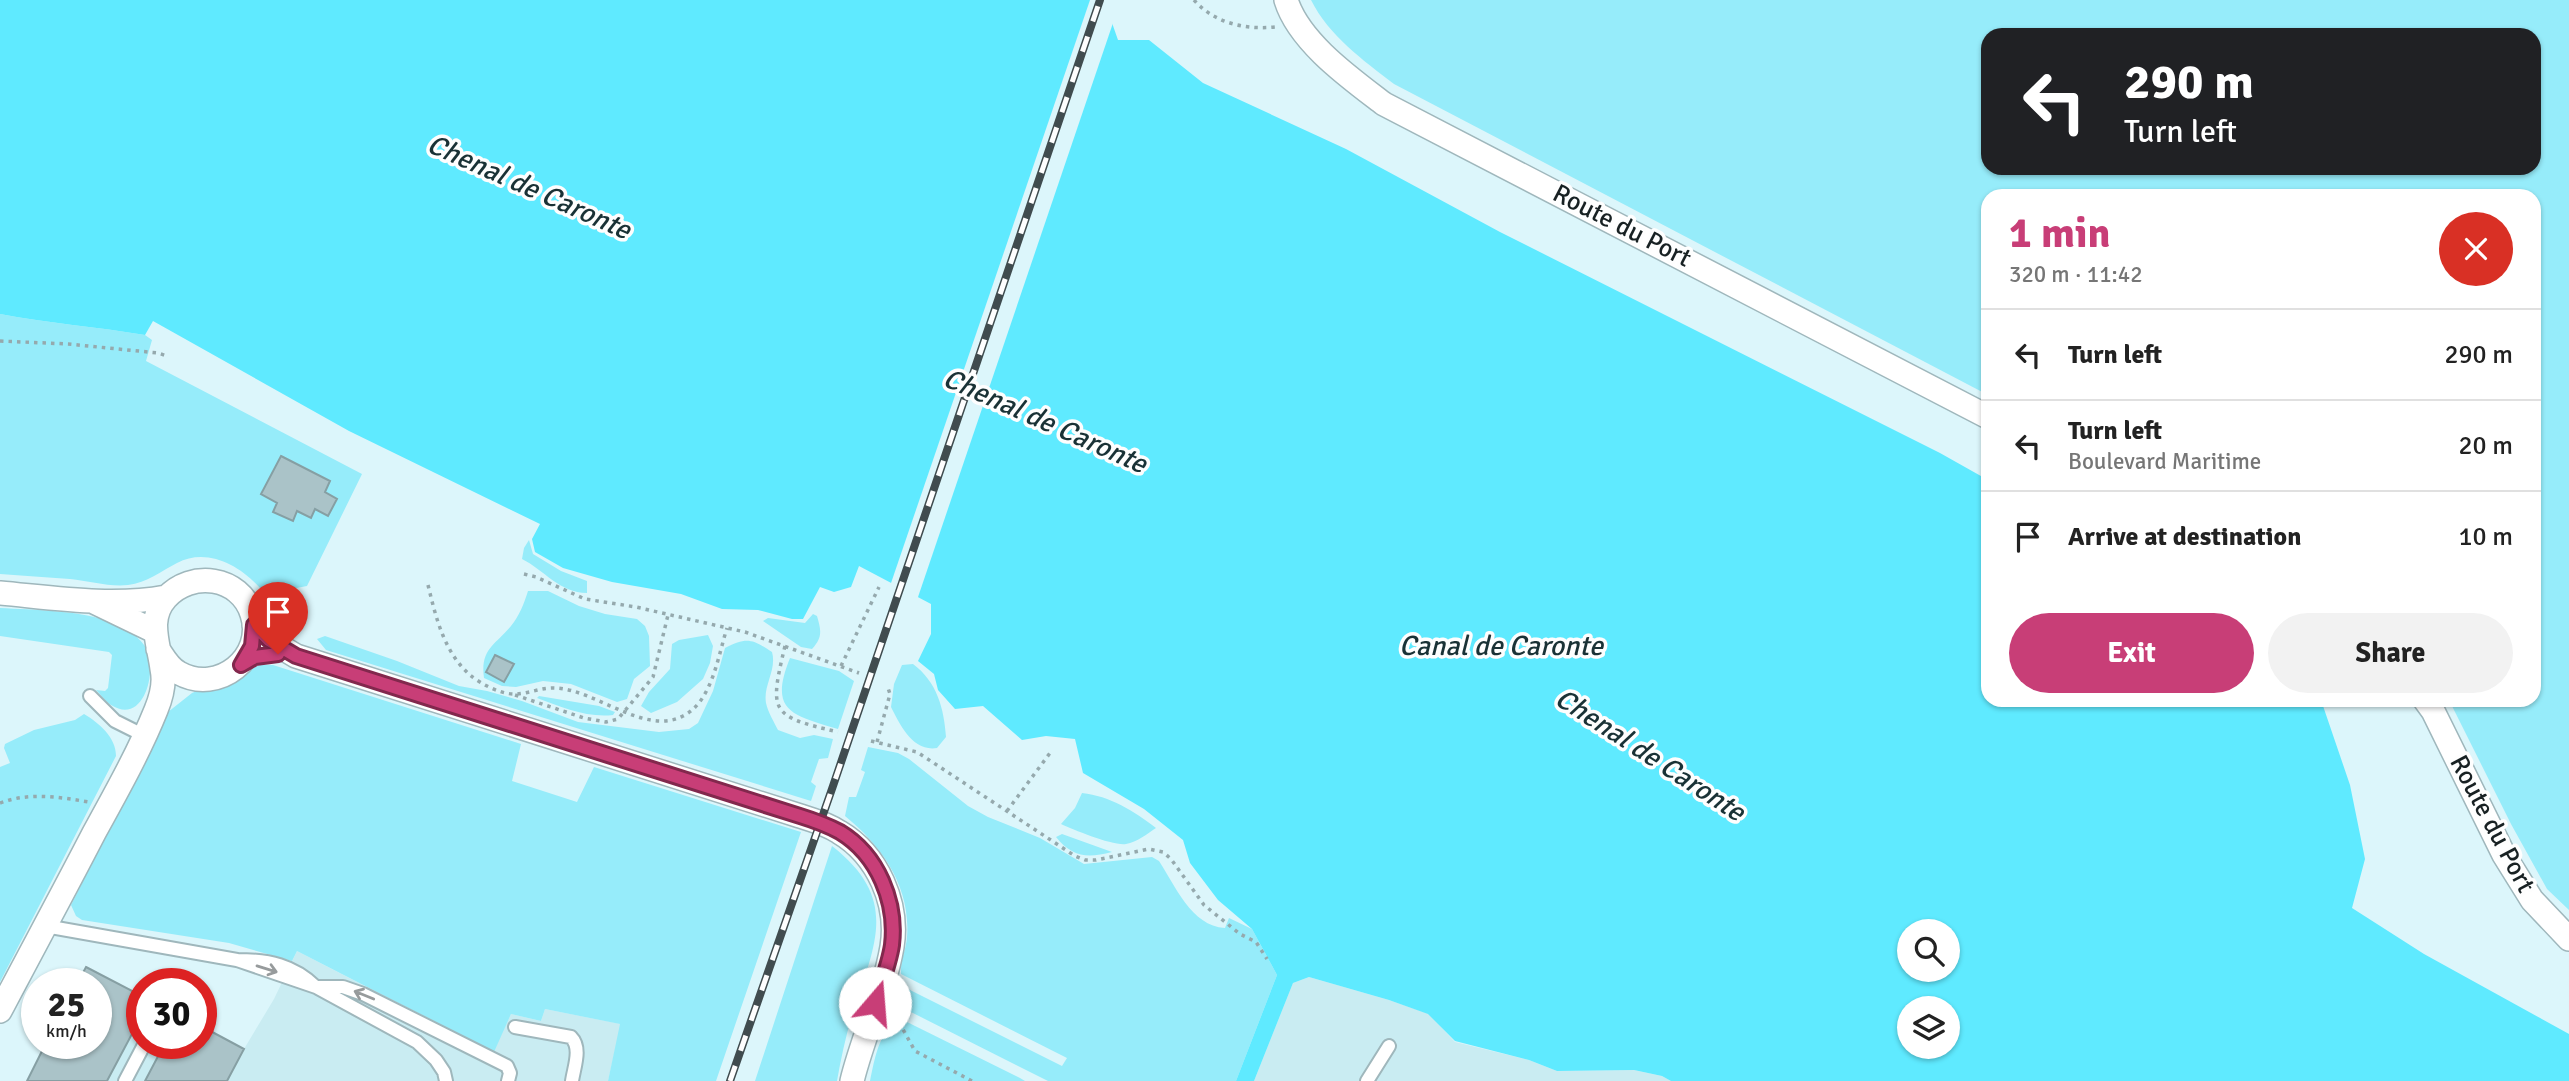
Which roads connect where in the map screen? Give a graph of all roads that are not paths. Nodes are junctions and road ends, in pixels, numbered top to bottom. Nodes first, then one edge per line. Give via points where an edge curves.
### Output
1 (1286, 0) edge
2 (1981, 413) edge
3 (0, 593) edge
4 (166, 597) junction
5 (94, 602) junction
6 (254, 625) junction
7 (156, 640) junction
8 (296, 656) junction
9 (241, 665) junction
10 (197, 680) junction
11 (90, 696) dead end
12 (2430, 707) edge
13 (157, 709) junction
14 (144, 735) junction
15 (46, 926) junction
16 (2569, 939) edge
17 (316, 987) junction
18 (0, 1011) edge
19 (408, 1016) junction
20 (515, 1027) dead end
21 (399, 1032) junction
22 (1389, 1046) dead end
23 (137, 1059) edge
24 (125, 1081) edge
25 (446, 1081) edge
26 (509, 1081) edge
27 (572, 1081) edge
28 (852, 1081) edge
29 (1367, 1081) edge

1 - 2 street, Route du Port via 1311,41 1384,104
3 - 5 street
4 - 5 street
4 - 6 street via 184,584 218,582 245,600
4 - 7 street via 156,617
5 - 7 street
6 - 8 street
6 - 9 street via 252,646
7 - 10 street via 169,666
7 - 13 street via 163,671
8 - 9 street via 265,654
8 - 28 street via 841,833 856,845 883,882 893,922 892,946
9 - 10 street via 219,678
10 - 13 street
11 - 14 lane via 115,721
12 - 16 street, Route du Port via 2504,855 2532,900
13 - 14 street
14 - 15 street
15 - 17 lane via 289,967
15 - 18 street
19 -> 17 lane via 343,987
17 - 21 lane
19 - 21 lane
19 - 26 lane via 507,1066
20 - 27 lane via 571,1037 578,1049
21 - 25 lane via 428,1050
22 - 29 lane
23 - 24 lane

